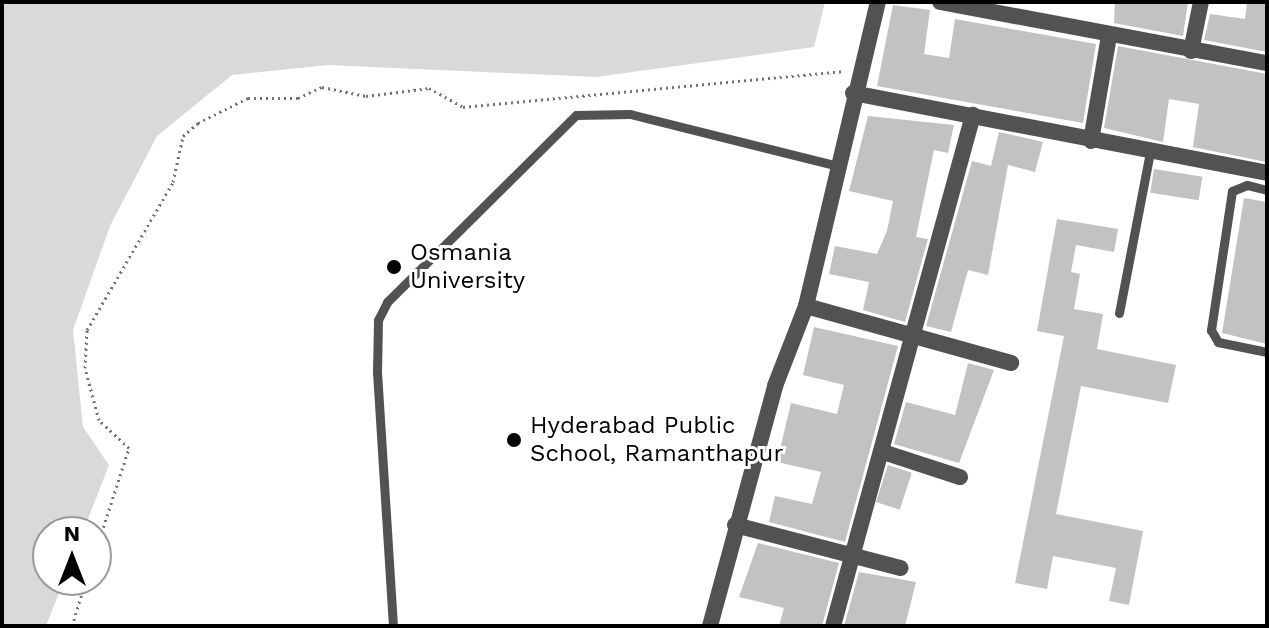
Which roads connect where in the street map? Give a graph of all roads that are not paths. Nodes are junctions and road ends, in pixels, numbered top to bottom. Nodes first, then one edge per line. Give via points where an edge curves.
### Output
1 (878, 2) edge
2 (940, 2) edge
3 (1201, 2) edge
4 (1109, 36) junction
5 (1191, 51) junction
6 (1267, 63) edge
7 (853, 93) junction
8 (973, 115) junction
9 (1091, 141) junction
10 (1150, 152) junction
11 (834, 165) junction
12 (1267, 173) edge
13 (1267, 190) edge
14 (806, 306) junction
15 (1119, 313) dead end
16 (914, 338) junction
17 (1267, 352) edge
18 (1011, 363) dead end
19 (883, 452) junction
20 (960, 477) dead end
21 (735, 525) junction
22 (853, 554) junction
23 (900, 568) dead end
24 (393, 626) edge
25 (710, 626) edge
26 (833, 626) edge

1 - 7 street
2 - 4 street
3 - 5 street
4 - 5 street
4 - 9 street
5 - 6 street
7 - 8 street
7 - 11 street
8 - 9 street
8 - 16 street
9 - 10 street
10 - 12 street
10 - 15 lane
11 - 14 street
11 - 24 lane via 630,114 576,115 387,302 378,320 377,372
13 - 17 lane via 1247,185 1232,191 1211,330 1218,342
14 - 16 street
14 - 21 street
16 - 18 street
16 - 19 street
19 - 20 street
19 - 22 street
21 - 22 street
21 - 25 street
22 - 23 street
22 - 26 street

